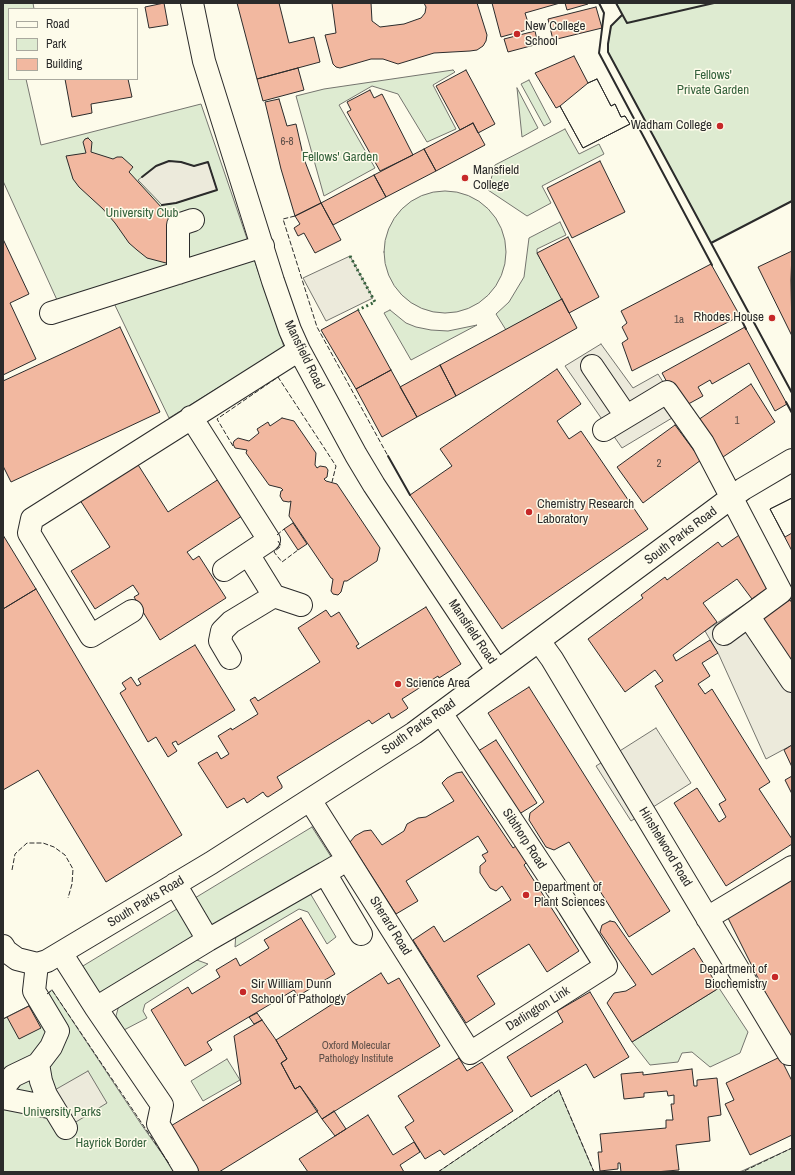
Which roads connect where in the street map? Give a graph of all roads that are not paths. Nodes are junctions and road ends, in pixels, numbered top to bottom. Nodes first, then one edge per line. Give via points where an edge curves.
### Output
1 (192, 3) edge
2 (194, 220) dead end
3 (263, 246) junction
4 (178, 273) junction
5 (51, 313) dead end
6 (300, 350) junction
7 (592, 366) dead end
8 (626, 416) junction
9 (191, 417) junction
10 (604, 430) dead end
11 (792, 460) edge
12 (732, 498) junction
13 (248, 554) junction
14 (224, 570) dead end
15 (274, 596) junction
16 (301, 605) dead end
17 (132, 611) dead end
18 (749, 617) junction
19 (724, 634) dead end
20 (539, 640) junction
21 (230, 658) dead end
22 (498, 670) junction
23 (792, 681) edge
24 (441, 713) junction
25 (304, 804) junction
26 (792, 867) edge
27 (325, 874) junction
28 (175, 884) junction
29 (707, 918) junction
30 (361, 934) dead end
31 (208, 940) junction
32 (3, 946) edge
33 (61, 953) junction
34 (33, 963) junction
35 (606, 966) joint
36 (96, 1008) junction
37 (470, 1052) joint
38 (790, 1053) edge
39 (38, 1064) junction
40 (3, 1088) edge
41 (3, 1098) edge
42 (54, 1108) junction
43 (66, 1128) dead end
44 (187, 1172) edge

1 - 3 street, Mansfield Road via 204,61
2 - 4 street via 178,225
3 - 4 street
3 - 6 street, Mansfield Road via 290,330
4 - 5 street
6 - 9 street
6 - 22 street, Mansfield Road via 374,485
7 - 8 street
8 - 10 street
8 - 12 street via 667,392 703,443
9 - 13 street via 270,540
9 - 17 street via 32,519 29,533 91,636
11 - 12 street, South Parks Road
12 - 18 street via 781,592
12 - 20 street, South Parks Road
13 - 14 street
13 - 15 street
15 - 16 street
15 - 21 street via 231,622 222,631 220,640
18 - 19 street
18 - 23 street
20 - 22 street, South Parks Road
20 - 29 street, Hinshelwood Road
22 - 24 street, South Parks Road
24 - 25 street, South Parks Road
24 - 35 street, Sibthorp Road
25 - 27 street via 338,866
25 - 28 street, South Parks Road
25 - 37 street, Sherard Road
26 - 29 street
27 - 30 street
27 - 31 street
28 - 31 street
28 - 33 street, South Parks Road
29 - 38 street, Hinshelwood Road
31 - 36 street
32 - 34 street via 17,960
33 - 34 street, South Parks Road via 47,961
33 - 36 street
34 - 39 street via 34,991 58,1031 51,1047
35 - 37 street, Darlington Link
36 - 44 street via 162,1105 158,1124
39 - 40 street via 13,1076
39 - 42 street via 46,1095
41 - 42 street
42 - 43 street

